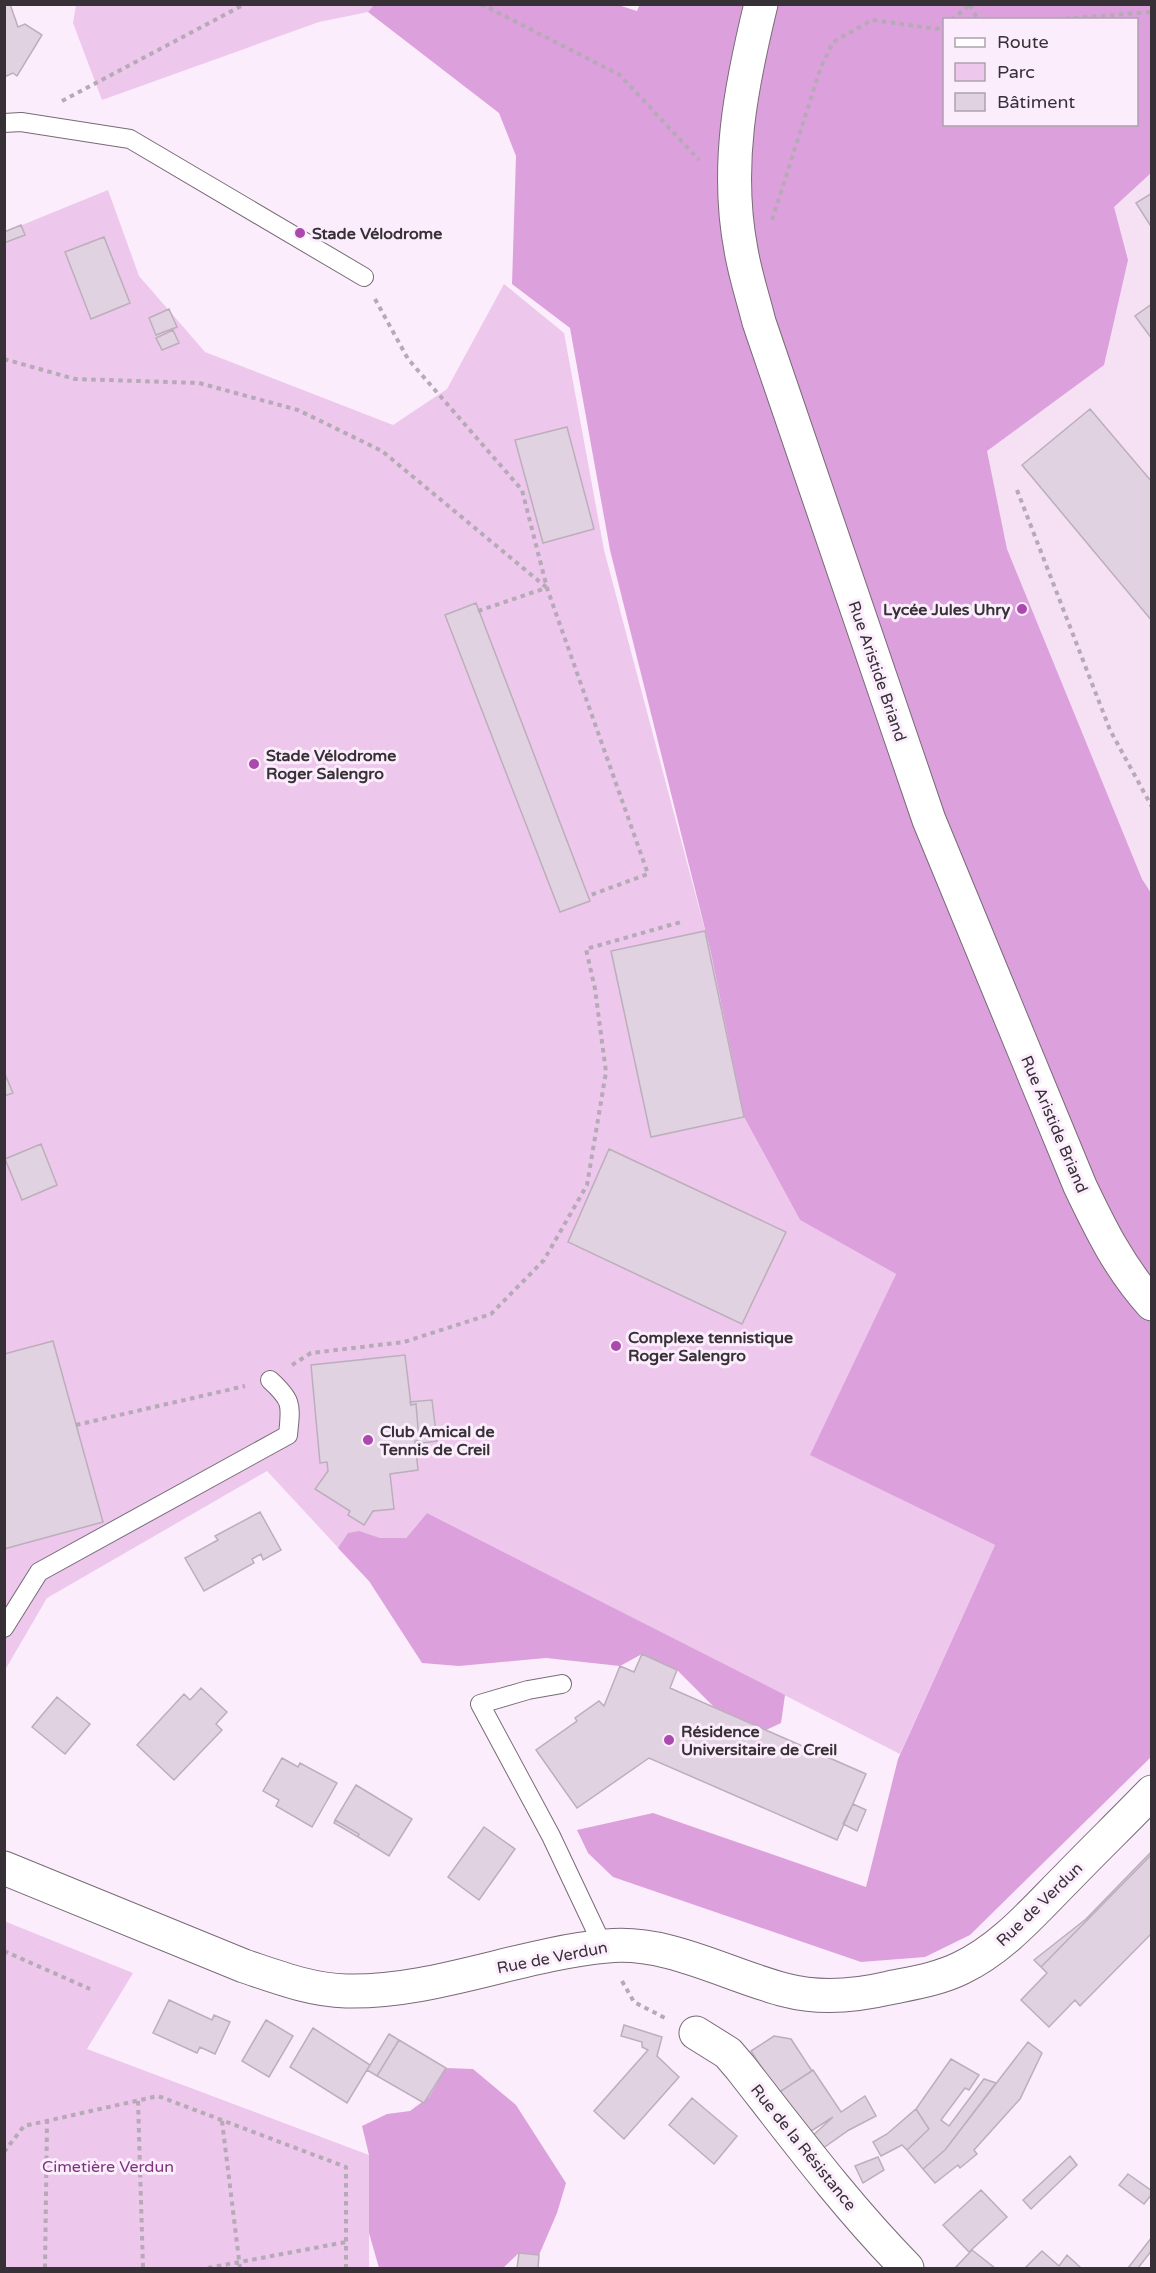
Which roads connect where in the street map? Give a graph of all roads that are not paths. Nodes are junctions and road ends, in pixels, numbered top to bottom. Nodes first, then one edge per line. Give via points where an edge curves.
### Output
1 (761, 4) edge
2 (13, 122) edge
3 (364, 277) road end
4 (1152, 1304) edge
5 (270, 1380) road end
6 (4, 1628) edge
7 (562, 1684) dead end
8 (1152, 1792) edge
9 (4, 1868) edge
10 (603, 1946) junction
11 (696, 2033) road end
12 (907, 2268) edge

1 - 4 street, Rue Aristide Briand via 738,108 734,154 741,250 759,322 929,820 1080,1186 1113,1251
2 - 3 lane via 130,139
5 - 6 lane via 286,1395 290,1414 288,1435 39,1572
7 - 10 lane via 480,1704
8 - 10 street, Rue de Verdun via 1010,1935 976,1960 944,1975 875,1991 816,1996 783,1990 654,1949
9 - 10 street, Rue de Verdun via 244,1966 323,1989 411,1985
11 - 12 street, Rue de la Résistance via 734,2060 859,2217

